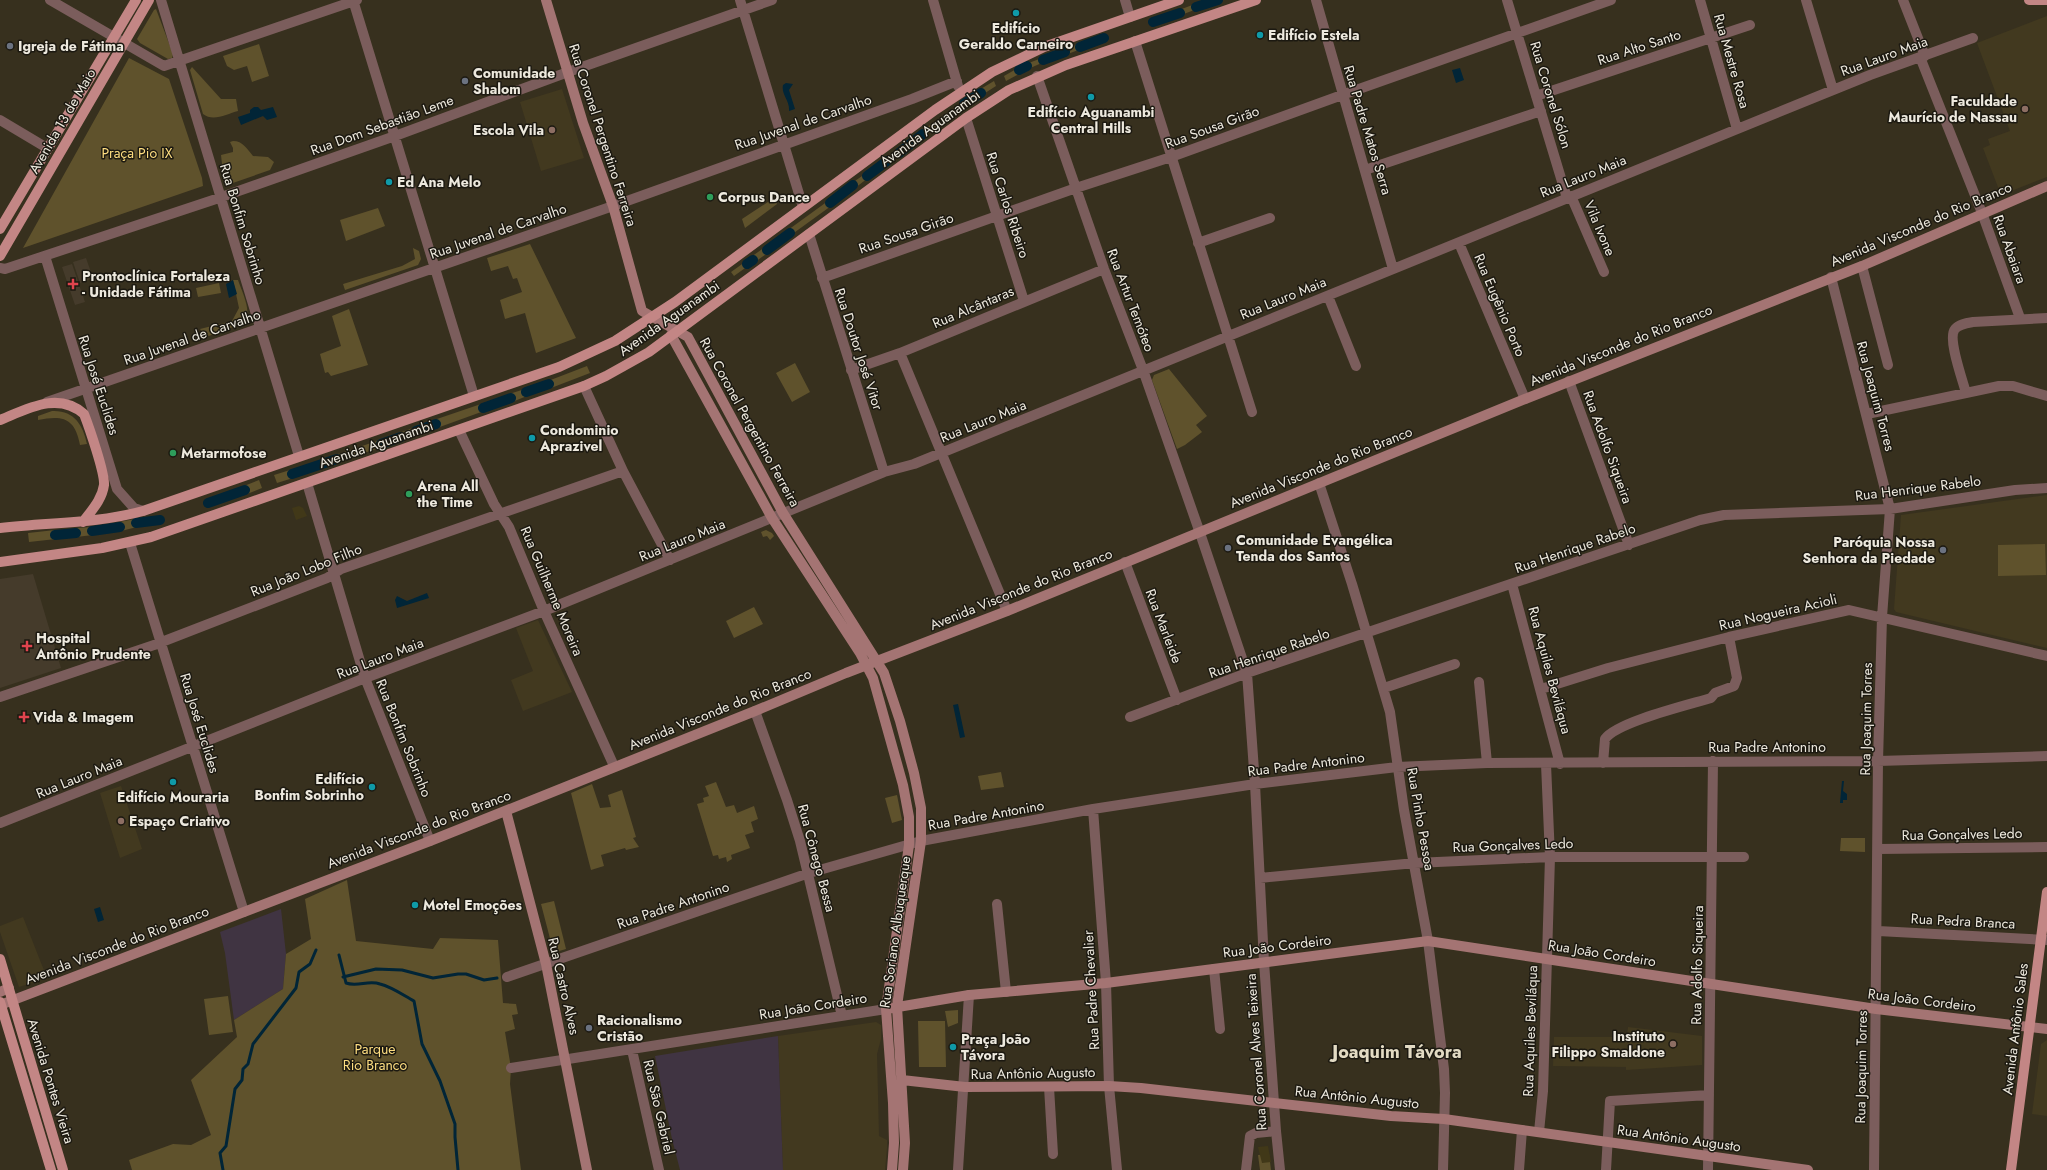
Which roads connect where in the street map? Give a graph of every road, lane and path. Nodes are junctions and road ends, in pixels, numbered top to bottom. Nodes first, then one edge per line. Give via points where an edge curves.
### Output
1 (50, 0) edge
2 (136, 0) edge
3 (149, 0) edge
4 (161, 0) edge
5 (354, 0) edge
6 (546, 0) edge
7 (772, 0) edge
8 (933, 0) edge
9 (1125, 0) edge
10 (1179, 0) edge
11 (1256, 0) edge
12 (1316, 0) edge
13 (1507, 0) edge
14 (1611, 0) edge
15 (1700, 0) edge
16 (1806, 0) edge
17 (1903, 0) edge
18 (2029, 0) edge
19 (2047, 0) edge
20 (742, 5) edge
21 (1130, 17) junction
22 (1750, 25) dead end
23 (1517, 34) junction
24 (114, 37) junction
25 (1710, 38) junction
26 (1973, 38) dead end
27 (1135, 41) junction
28 (124, 43) junction
29 (1922, 56) junction
30 (180, 61) junction
31 (568, 72) junction
32 (1037, 76) junction
33 (957, 81) junction
34 (1832, 90) junction
35 (960, 92) junction
36 (1342, 94) junction
37 (1536, 96) junction
38 (1541, 111) junction
39 (966, 118) junction
40 (0, 120) edge
41 (1737, 129) junction
42 (395, 136) junction
43 (783, 144) junction
44 (47, 148) junction
45 (1171, 157) junction
46 (1365, 170) junction
47 (2047, 186) edge
48 (1076, 188) junction
49 (221, 197) junction
50 (1569, 197) junction
51 (613, 206) junction
52 (803, 207) junction
53 (1982, 213) junction
54 (997, 216) junction
55 (1270, 218) dead end
56 (0, 229) edge
57 (809, 234) junction
58 (1198, 243) junction
59 (1459, 243) junction
60 (0, 256) edge
61 (45, 256) junction
62 (1862, 266) junction
63 (436, 267) junction
64 (0, 268) edge
65 (1393, 268) junction
66 (1104, 269) junction
67 (1604, 272) dead end
68 (1831, 277) junction
69 (822, 278) junction
70 (1328, 296) junction
71 (1024, 301) junction
72 (652, 317) junction
73 (2020, 318) junction
74 (2047, 318) edge
75 (260, 328) junction
76 (674, 333) junction
77 (1227, 336) junction
78 (900, 353) junction
79 (1888, 365) dead end
80 (1356, 366) dead end
81 (851, 370) junction
82 (1143, 370) junction
83 (1569, 381) junction
84 (584, 386) junction
85 (86, 388) junction
86 (1966, 393) junction
87 (474, 396) junction
88 (2047, 396) edge
89 (1525, 399) junction
90 (47, 402) junction
91 (1252, 412) dead end
92 (1867, 414) junction
93 (0, 420) edge
94 (459, 430) junction
95 (942, 452) junction
96 (299, 456) junction
97 (623, 471) junction
98 (884, 472) junction
99 (307, 483) junction
100 (1319, 483) junction
101 (2047, 488) edge
102 (1890, 509) junction
103 (142, 511) junction
104 (783, 514) junction
105 (501, 515) junction
106 (772, 518) junction
107 (83, 522) junction
108 (0, 528) edge
109 (1200, 532) junction
110 (130, 543) junction
111 (1629, 545) junction
112 (670, 560) junction
113 (0, 562) edge
114 (1125, 562) junction
115 (334, 574) junction
116 (1512, 584) junction
117 (544, 611) junction
118 (1007, 611) junction
119 (1882, 617) junction
120 (1368, 634) junction
121 (1729, 637) junction
122 (161, 643) junction
123 (2047, 656) edge
124 (877, 661) junction
125 (1455, 664) dead end
126 (866, 665) junction
127 (1247, 673) junction
128 (365, 678) junction
129 (1479, 682) dead end
130 (1384, 688) junction
131 (1540, 689) junction
132 (0, 697) edge
133 (1177, 700) junction
134 (755, 711) junction
135 (1130, 717) dead end
136 (192, 746) junction
137 (2047, 756) edge
138 (1713, 761) junction
139 (1878, 761) junction
140 (1487, 763) junction
141 (1603, 763) junction
142 (1546, 764) junction
143 (1560, 764) junction
144 (614, 766) junction
145 (1397, 767) junction
146 (1255, 784) junction
147 (1093, 809) junction
148 (506, 811) junction
149 (0, 823) edge
150 (430, 841) junction
151 (921, 841) junction
152 (909, 844) junction
153 (2047, 847) edge
154 (1878, 849) junction
155 (1744, 856) dead end
156 (1550, 857) junction
157 (1712, 857) junction
158 (1415, 863) junction
159 (809, 873) junction
160 (1260, 878) junction
161 (2047, 892) edge
162 (997, 904) dead end
163 (244, 912) junction
164 (1878, 931) junction
165 (2044, 939) edge
166 (1428, 941) junction
167 (0, 959) edge
168 (1546, 959) junction
169 (1264, 962) junction
170 (546, 964) junction
171 (1214, 968) junction
172 (507, 977) dead end
173 (1106, 982) junction
174 (1712, 985) junction
175 (4, 990) edge
176 (1006, 992) junction
177 (969, 995) junction
178 (12, 1000) junction
179 (0, 1004) edge
180 (897, 1006) junction
181 (886, 1008) junction
182 (1876, 1009) junction
183 (842, 1016) junction
184 (2028, 1027) junction
185 (1220, 1029) dead end
186 (2047, 1029) edge
187 (632, 1050) junction
188 (566, 1060) junction
189 (511, 1068) dead end
190 (902, 1080) junction
191 (1109, 1086) junction
192 (965, 1087) junction
193 (1049, 1087) junction
194 (1710, 1095) junction
195 (1275, 1103) junction
196 (1444, 1119) junction
197 (1522, 1130) junction
198 (1276, 1131) junction
199 (1539, 1132) junction
200 (1607, 1142) junction
201 (894, 1143) junction
202 (905, 1143) junction
203 (1052, 1154) dead end
204 (1709, 1156) junction
205 (51, 1170) edge
206 (64, 1170) edge
207 (587, 1170) edge
208 (659, 1170) edge
209 (892, 1170) edge
210 (903, 1170) edge
211 (958, 1170) edge
212 (1116, 1170) edge
213 (1246, 1170) edge
214 (1280, 1170) edge
215 (1443, 1170) edge
216 (1519, 1170) edge
217 (1606, 1170) edge
218 (1708, 1170) edge
219 (1808, 1170) edge
220 (1874, 1170) edge
221 (2011, 1170) edge

1 - 24 street
2 - 24 main road, Avenida 13 de Maio
3 - 28 main road, Avenida 13 de Maio
4 - 30 street, Rua Bonfim Sobrinho
5 - 30 street
5 - 42 street
6 - 31 main road, Rua Coronel Pergentino Ferreira
7 - 20 street, Rua Dom Sebastião Leme
8 - 33 street
9 - 21 street
10 - 21 main road, Avenida Aguanambi
11 - 27 main road, Avenida Aguanambi
12 - 36 street, Rua Padre Matos Serra
13 - 23 street, Rua Coronel Sólon
14 - 23 street, Rua Sousa Girão
15 - 25 street, Rua Mestre Rosa
16 - 34 street
17 - 29 street, Rua Abaiara
18 - 19 main road
20 - 31 street, Rua Dom Sebastião Leme
20 - 43 street
21 - 35 main road, Avenida Aguanambi via 1044,47 997,69
22 - 25 street, Rua Alto Santo
23 - 36 street, Rua Sousa Girão
23 - 37 street, Rua Coronel Sólon
24 - 28 street
24 - 44 main road, Avenida 13 de Maio
25 - 37 street, Rua Alto Santo
25 - 41 street, Rua Mestre Rosa
26 - 29 street, Rua Lauro Maia
27 - 32 main road, Avenida Aguanambi
27 - 45 street
28 - 30 street via 161,65
28 - 60 main road, Avenida 13 de Maio
29 - 34 street, Rua Lauro Maia
29 - 53 street, Rua Abaiara
30 - 49 street, Rua Bonfim Sobrinho
31 - 42 street, Rua Dom Sebastião Leme
31 - 51 main road, Rua Coronel Pergentino Ferreira via 583,123
32 - 39 main road, Avenida Aguanambi via 1009,90
32 - 48 street, Rua Artur Temóteo
33 - 35 street
33 - 43 street, Rua Juvenal de Carvalho
34 - 41 street, Rua Lauro Maia
35 - 52 main road, Avenida Aguanambi
36 - 45 street, Rua Sousa Girão
36 - 46 street, Rua Padre Matos Serra
37 - 38 street, Rua Coronel Sólon
38 - 46 street
38 - 50 street, Rua Coronel Sólon
39 - 54 street, Rua Carlos Ribeiro
39 - 57 main road, Avenida Aguanambi
40 - 44 street
41 - 50 street, Rua Lauro Maia
42 - 49 street, Rua Dom Sebastião Leme
42 - 63 street
43 - 51 street, Rua Juvenal de Carvalho
43 - 52 street
44 - 56 main road, Avenida 13 de Maio
45 - 48 street, Rua Sousa Girão
45 - 58 street
46 - 65 street, Rua Padre Matos Serra
47 - 53 main road, Avenida Visconde do Rio Branco
48 - 54 street, Rua Sousa Girão
48 - 66 street, Rua Artur Temóteo
49 - 61 street, Rua Dom Sebastião Leme
49 - 75 street, Rua Bonfim Sobrinho
50 - 59 street, Rua Lauro Maia
50 - 67 street, Vila Ivone
51 - 63 street, Rua Juvenal de Carvalho
51 - 72 main road, Rua Coronel Pergentino Ferreira via 642,311
52 - 72 main road, Avenida Aguanambi
53 - 62 main road, Avenida Visconde do Rio Branco via 1953,228
53 - 73 street, Rua Abaiara
54 - 69 street, Rua Sousa Girão
54 - 71 street, Rua Carlos Ribeiro
55 - 58 street
57 - 69 street, Rua Doutor José Vitor
57 - 76 main road, Avenida Aguanambi
58 - 77 street
59 - 65 street, Rua Lauro Maia
59 - 89 street, Rua Eugênio Porto
61 - 64 street, Rua Dom Sebastião Leme via 5,269
61 - 85 street, Rua José Euclides
62 - 68 main road, Avenida Visconde do Rio Branco
62 - 79 street
63 - 75 street, Rua Juvenal de Carvalho
63 - 87 street
65 - 70 street, Rua Lauro Maia
66 - 71 street, Rua Alcântaras
66 - 82 street, Rua Artur Temóteo
68 - 83 main road, Avenida Visconde do Rio Branco
68 - 92 street, Rua Joaquim Torres
69 - 81 street, Rua Doutor José Vitor
70 - 77 street, Rua Lauro Maia
70 - 80 street
71 - 78 street, Rua Alcântaras
72 - 76 main road, Rua Coronel Pergentino Ferreira
72 - 87 main road, Avenida Aguanambi via 621,338 586,356
73 - 74 street
73 - 86 street via 1972,322 1955,329 1953,342
75 - 85 street, Rua Juvenal de Carvalho
75 - 96 street, Rua Bonfim Sobrinho
76 - 84 main road, Avenida Aguanambi via 631,363
76 - 104 main road, Rua Coronel Pergentino Ferreira via 688,337
76 - 106 main road, Rua Coronel Pergentino Ferreira
77 - 82 street, Rua Lauro Maia
77 - 91 street
78 - 81 street, Rua Alcântaras
78 - 95 street
81 - 98 street, Rua Doutor José Vitor
82 - 95 street, Rua Lauro Maia
82 - 109 street, Rua Artur Temóteo
83 - 89 main road, Avenida Visconde do Rio Branco
83 - 111 street, Rua Adolfo Siqueira
84 - 94 main road, Avenida Aguanambi
84 - 97 street
85 - 90 street, Rua Juvenal de Carvalho
85 - 103 street, Rua José Euclides via 117,489 134,508
86 - 88 street via 1999,386 2013,386
86 - 92 street
87 - 96 main road, Avenida Aguanambi
89 - 100 main road, Avenida Visconde do Rio Branco
90 - 93 main road
90 - 107 main road via 67,404 84,414 101,469 104,484 100,497
92 - 102 street, Rua Joaquim Torres
94 - 99 main road, Avenida Aguanambi
94 - 105 street, Rua Guilherme Moreira
95 - 98 street, Rua Lauro Maia via 914,464
95 - 118 street
96 - 103 main road, Avenida Aguanambi
97 - 105 street, Rua João Lobo Filho
97 - 112 street
98 - 104 street, Rua Lauro Maia
99 - 110 main road, Avenida Aguanambi
99 - 115 street, Rua Bonfim Sobrinho
100 - 109 main road, Avenida Visconde do Rio Branco
100 - 120 street, Rua Pinho Pessoa
101 - 102 street, Rua Henrique Rabelo via 2015,490
102 - 111 street, Rua Henrique Rabelo via 1724,515 1700,520
102 - 119 street, Rua Joaquim Torres
103 - 107 main road, Avenida Aguanambi
104 - 106 street, Rua Lauro Maia
104 - 124 main road, Rua Coronel Pergentino Ferreira
105 - 115 street, Rua João Lobo Filho
105 - 117 street, Rua Guilherme Moreira via 509,527
106 - 112 street, Rua Lauro Maia
106 - 126 main road, Rua Coronel Pergentino Ferreira
107 - 108 main road, Avenida Aguanambi
109 - 114 main road, Avenida Visconde do Rio Branco
109 - 127 street, Rua Coronel Alves Teixeira
110 - 113 main road, Avenida Aguanambi
110 - 122 street, Rua José Euclides
111 - 116 street, Rua Henrique Rabelo
112 - 117 street, Rua Lauro Maia
114 - 118 main road, Avenida Visconde do Rio Branco
114 - 133 street, Rua Marleide
115 - 122 street, Rua João Lobo Filho
115 - 128 street, Rua Bonfim Sobrinho
116 - 120 street, Rua Henrique Rabelo
116 - 131 street, Rua Aquiles Beviláqua
117 - 128 street, Rua Lauro Maia
117 - 144 street, Rua Guilherme Moreira
118 - 124 main road, Avenida Visconde do Rio Branco
119 - 121 street, Rua Nogueira Acioli via 1849,610
119 - 123 street, Rua Nogueira Acioli
119 - 139 street, Rua Joaquim Torres
120 - 127 street, Rua Henrique Rabelo
120 - 130 street, Rua Pinho Pessoa
121 - 131 street, Rua Nogueira Acioli via 1608,668
121 - 141 street via 1737,678 1734,686 1715,693 1710,698 1615,731 1605,739
122 - 132 street, Rua João Lobo Filho
122 - 136 street, Rua José Euclides
124 - 126 main road, Avenida Visconde do Rio Branco
124 - 151 main road, Rua Coronel Pergentino Ferreira via 884,673 900,721 914,773 921,808
125 - 130 street
126 - 134 main road, Avenida Visconde do Rio Branco
126 - 152 main road, Rua Coronel Pergentino Ferreira via 873,678 903,785 910,817
127 - 133 street, Rua Henrique Rabelo
127 - 146 street, Rua Coronel Alves Teixeira
128 - 136 street, Rua Lauro Maia
128 - 150 street, Rua Bonfim Sobrinho
129 - 140 street
130 - 145 street, Rua Pinho Pessoa via 1390,712
131 - 143 street, Rua Aquiles Beviláqua
133 - 135 street, Rua Henrique Rabelo
134 - 144 main road, Avenida Visconde do Rio Branco
134 - 159 street, Rua Cônego Bessa via 787,800
136 - 149 street, Rua Lauro Maia
136 - 163 street, Rua José Euclides
137 - 139 street, Rua Padre Antonino
138 - 139 street, Rua Padre Antonino
138 - 141 street, Rua Padre Antonino
138 - 157 street, Rua Adolfo Siqueira
139 - 154 street, Rua Joaquim Torres
140 - 142 street, Rua Padre Antonino
140 - 145 street, Rua Padre Antonino
141 - 143 street, Rua Padre Antonino
142 - 143 street, Rua Padre Antonino
142 - 156 street, Rua Aquiles Beviláqua
144 - 148 main road, Avenida Visconde do Rio Branco
145 - 146 street, Rua Padre Antonino
145 - 158 street, Rua Pinho Pessoa
146 - 147 street, Rua Padre Antonino
146 - 160 street, Rua Coronel Alves Teixeira
147 - 151 street, Rua Padre Antonino
147 - 173 street, Rua Padre Chevalier
148 - 150 main road, Avenida Visconde do Rio Branco
148 - 170 main road, Rua Castro Alves
150 - 163 main road, Avenida Visconde do Rio Branco
151 - 152 street, Rua Padre Antonino
151 - 180 main road, Rua Soriano Albuquerque
152 - 159 street, Rua Padre Antonino
152 - 181 main road, Rua Soriano Albuquerque
153 - 154 street, Rua Gonçalves Ledo
154 - 164 street, Rua Joaquim Torres
155 - 157 street, Rua Gonçalves Ledo
156 - 157 street, Rua Gonçalves Ledo
156 - 158 street, Rua Gonçalves Ledo
156 - 168 street, Rua Aquiles Beviláqua
157 - 174 street, Rua Adolfo Siqueira
158 - 160 street, Rua Gonçalves Ledo
158 - 166 street, Rua Pinho Pessoa
159 - 170 street, Rua Padre Antonino
159 - 183 street, Rua Cônego Bessa
160 - 169 street, Rua Coronel Alves Teixeira
161 - 165 main road, Avenida Antônio Sales
162 - 176 street
163 - 178 main road, Avenida Visconde do Rio Branco
164 - 165 street, Rua Pedra Branca
164 - 182 street, Rua Joaquim Torres
165 - 184 main road, Avenida Antônio Sales
166 - 168 main road, Rua João Cordeiro
166 - 169 main road, Rua João Cordeiro
166 - 196 street, Rua Pinho Pessoa via 1444,1070
167 - 175 main road
168 - 174 main road, Rua João Cordeiro
168 - 199 street, Rua Aquiles Beviláqua via 1544,1091
169 - 171 main road, Rua João Cordeiro
169 - 195 street, Rua Coronel Alves Teixeira
170 - 172 street, Rua Padre Antonino
170 - 188 main road, Rua Castro Alves
171 - 173 main road, Rua João Cordeiro
171 - 185 street
173 - 176 main road, Rua João Cordeiro
173 - 191 street, Rua Padre Chevalier
174 - 182 main road, Rua João Cordeiro
174 - 194 street, Rua Adolfo Siqueira
175 - 178 main road
176 - 177 main road, Rua João Cordeiro
177 - 180 main road, Rua João Cordeiro
177 - 192 street
178 - 179 main road, Avenida Visconde do Rio Branco
178 - 206 main road, Avenida Pontes Vieira
179 - 205 main road, Avenida Pontes Vieira
180 - 181 main road, Rua João Cordeiro
180 - 190 main road, Rua Soriano Albuquerque
181 - 183 street, Rua João Cordeiro
181 - 201 main road, Rua Soriano Albuquerque
182 - 184 main road, Rua João Cordeiro
182 - 220 street, Rua Joaquim Torres
183 - 187 street, Rua João Cordeiro
184 - 186 main road, Rua João Cordeiro
184 - 221 main road, Avenida Antônio Sales
187 - 188 street, Rua João Cordeiro
187 - 208 street, Rua São Gabriel
188 - 189 street, Rua João Cordeiro
188 - 207 main road, Rua Castro Alves
190 - 192 main road, Rua Antônio Augusto
190 - 202 main road, Rua Soriano Albuquerque
191 - 193 main road, Rua Antônio Augusto
191 - 195 main road, Rua Antônio Augusto
191 - 212 street, Rua Padre Chevalier
192 - 193 main road, Rua Antônio Augusto
192 - 211 street
193 - 203 street
194 - 200 street via 1610,1100
194 - 204 street, Rua Adolfo Siqueira
195 - 196 main road, Rua Antônio Augusto via 1391,1116
195 - 198 street, Rua Coronel Alves Teixeira
196 - 197 main road, Rua Antônio Augusto
196 - 215 street, Rua Pinho Pessoa
197 - 199 main road, Rua Antônio Augusto
197 - 216 street
198 - 213 street via 1250,1136
198 - 214 street, Rua Coronel Alves Teixeira
199 - 200 main road, Rua Antônio Augusto
200 - 204 main road, Rua Antônio Augusto
200 - 217 street
201 - 202 main road
201 - 209 main road, Rua Soriano Albuquerque
202 - 210 main road, Rua Soriano Albuquerque
204 - 218 street, Rua Adolfo Siqueira
204 - 219 main road, Rua Antônio Augusto

